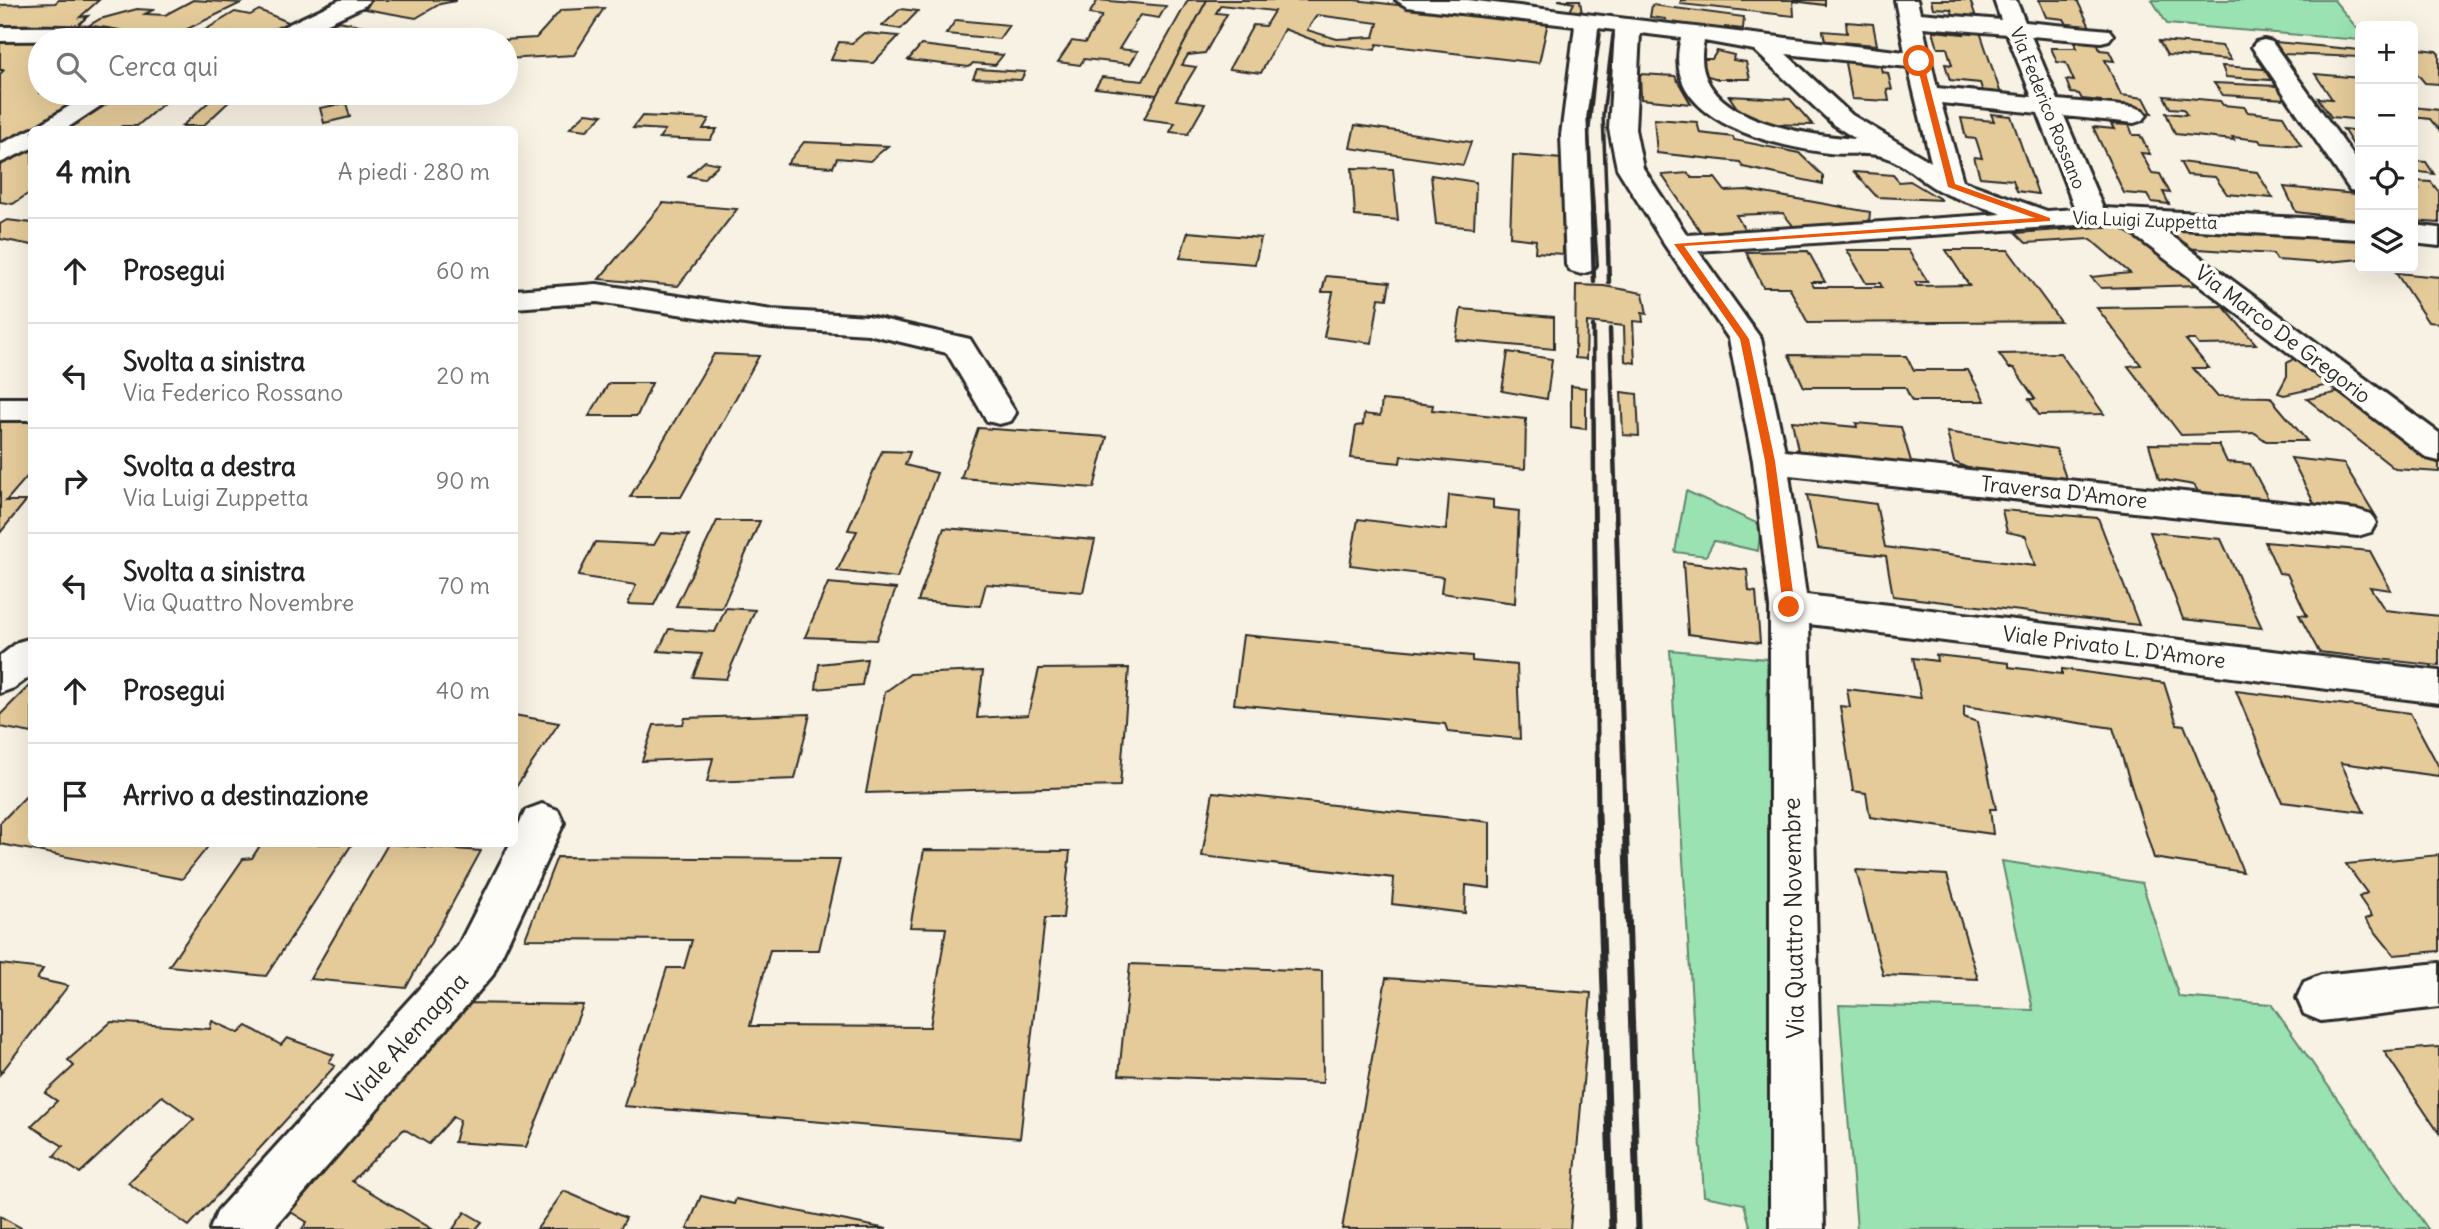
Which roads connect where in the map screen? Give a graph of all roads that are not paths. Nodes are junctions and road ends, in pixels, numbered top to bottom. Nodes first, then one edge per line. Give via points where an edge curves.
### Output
1 (358, 0) edge
2 (1407, 0) edge
3 (2005, 0) edge
4 (1908, 10) edge
5 (1587, 20) junction
6 (1624, 24) junction
7 (299, 28) edge
8 (2017, 28) junction
9 (1694, 32) junction
10 (0, 34) edge
11 (28, 34) edge
12 (2101, 35) dead end
13 (1762, 44) junction
14 (2264, 47) dead end
15 (1919, 61) junction
16 (1926, 94) junction
17 (87, 105) edge
18 (2046, 107) junction
19 (2134, 115) dead end
20 (52, 126) edge
21 (28, 139) edge
22 (1889, 148) junction
23 (0, 155) edge
24 (2355, 177) edge
25 (1951, 186) junction
26 (2092, 216) junction
27 (2128, 217) junction
28 (2047, 220) junction
29 (2355, 230) edge
30 (2418, 235) edge
31 (2439, 237) edge
32 (1678, 244) junction
33 (1581, 265) dead end
34 (518, 299) edge
35 (28, 409) edge
36 (0, 410) edge
37 (999, 413) dead end
38 (2439, 450) edge
39 (1770, 461) junction
40 (2358, 523) dead end
41 (1789, 607) junction
42 (28, 656) edge
43 (0, 677) edge
44 (2439, 687) edge
45 (542, 823) dead end
46 (2439, 985) edge
47 (2320, 998) dead end
48 (237, 1229) edge
49 (1797, 1229) edge

1 - 7 street
2 - 5 street
3 - 8 street, Via Federico Rossano
4 - 8 street
4 - 15 street
5 - 6 street
5 - 33 street via 1574,135
6 - 9 street
6 - 32 street via 1628,32 1622,129 1630,168
8 - 12 street
8 - 18 street, Via Federico Rossano
9 - 13 street
9 - 22 street via 1688,62 1695,81 1712,104 1739,122 1795,140
10 - 11 street
13 - 15 street
13 - 22 street via 1843,121
14 - 24 street
15 - 16 street
16 - 18 street
16 - 25 street
17 - 20 street
18 - 19 street
18 - 26 street, Via Federico Rossano
21 - 23 street
22 - 25 street
25 - 28 street
26 - 27 street, Via Luigi Zuppetta
26 - 28 street, Via Luigi Zuppetta
27 - 29 street, Via Luigi Zuppetta
27 - 38 street, Via Marco De Gregorio
28 - 32 street, Via Luigi Zuppetta
30 - 31 street
32 - 39 street via 1745,339
34 - 37 street via 597,293 690,309 868,325 959,346
35 - 36 street
39 - 40 street, Traversa D'Amore
39 - 41 street, Via Quattro Novembre
41 - 44 street, Viale Privato L. D'Amore
41 - 49 street, Via Quattro Novembre
42 - 43 street
45 - 48 street, Viale Alemagna via 475,961
46 - 47 street

